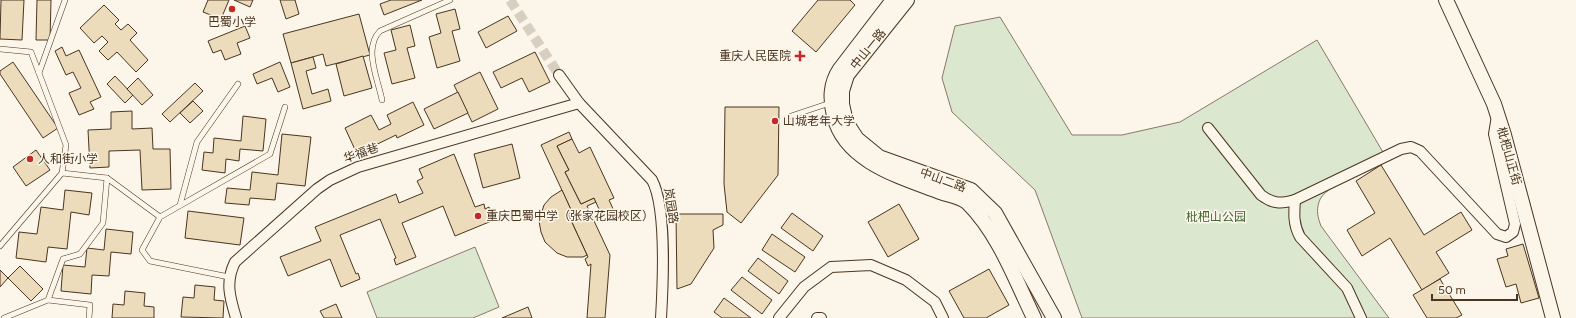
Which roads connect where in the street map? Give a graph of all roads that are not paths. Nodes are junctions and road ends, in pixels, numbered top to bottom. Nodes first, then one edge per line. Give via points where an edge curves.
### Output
1 (66, 0) edge
2 (450, 0) edge
3 (893, 0) edge
4 (907, 0) edge
5 (1446, 0) edge
6 (0, 49) edge
7 (38, 73) junction
8 (559, 75) tunnel mouth
9 (238, 84) dead end
10 (382, 100) dead end
11 (578, 103) junction
12 (837, 103) junction
13 (285, 107) dead end
14 (791, 116) dead end
15 (1497, 116) junction
16 (1208, 128) dead end
17 (62, 173) junction
18 (107, 178) junction
19 (1295, 200) junction
20 (180, 205) junction
21 (160, 216) junction
22 (0, 246) edge
23 (229, 277) junction
24 (48, 300) junction
25 (4, 318) edge
26 (89, 318) edge
27 (236, 318) edge
28 (661, 318) edge
29 (779, 318) edge
30 (817, 318) edge
31 (821, 318) edge
32 (943, 318) edge
33 (1034, 318) edge
34 (1054, 318) edge
35 (1361, 318) edge
36 (1553, 318) edge

1 - 7 lane
2 - 10 lane via 380,31 374,37 372,56
3 - 12 main road, 中山一路 via 836,75 832,89
4 - 12 main road, 中山一路 via 847,75
5 - 15 main road, 枇杷山正街
6 - 7 lane via 31,52
7 - 17 lane via 66,145
8 - 11 street, 岚园路
9 - 20 lane via 197,142
11 - 23 street, 华福巷 via 344,173 317,189 241,256 235,262
11 - 28 street, 岚园路 via 652,180 656,188 662,233
12 - 14 lane
12 - 33 main road, 中山二路 via 835,120 844,138 866,159 905,179 966,201 987,223
12 - 34 main road, 中山二路 via 857,139 879,157 971,190 995,213
13 - 20 lane via 270,154
15 - 19 street via 1494,134 1515,224 1511,235 1506,237 1497,234 1420,151 1411,147 1401,149
15 - 36 main road, 枇杷山正街
16 - 19 street via 1268,201 1278,203
17 - 18 lane
17 - 22 lane
18 - 21 lane
18 - 24 lane via 102,223 80,254 63,259
19 - 35 street via 1294,220 1300,236 1347,288
20 - 21 lane
21 - 23 lane via 142,250 150,261
23 - 27 street, 华福巷 via 229,292
24 - 25 lane
24 - 26 lane via 90,305
29 - 32 street via 804,287 831,268 871,265 906,280 935,302
30 - 31 street

